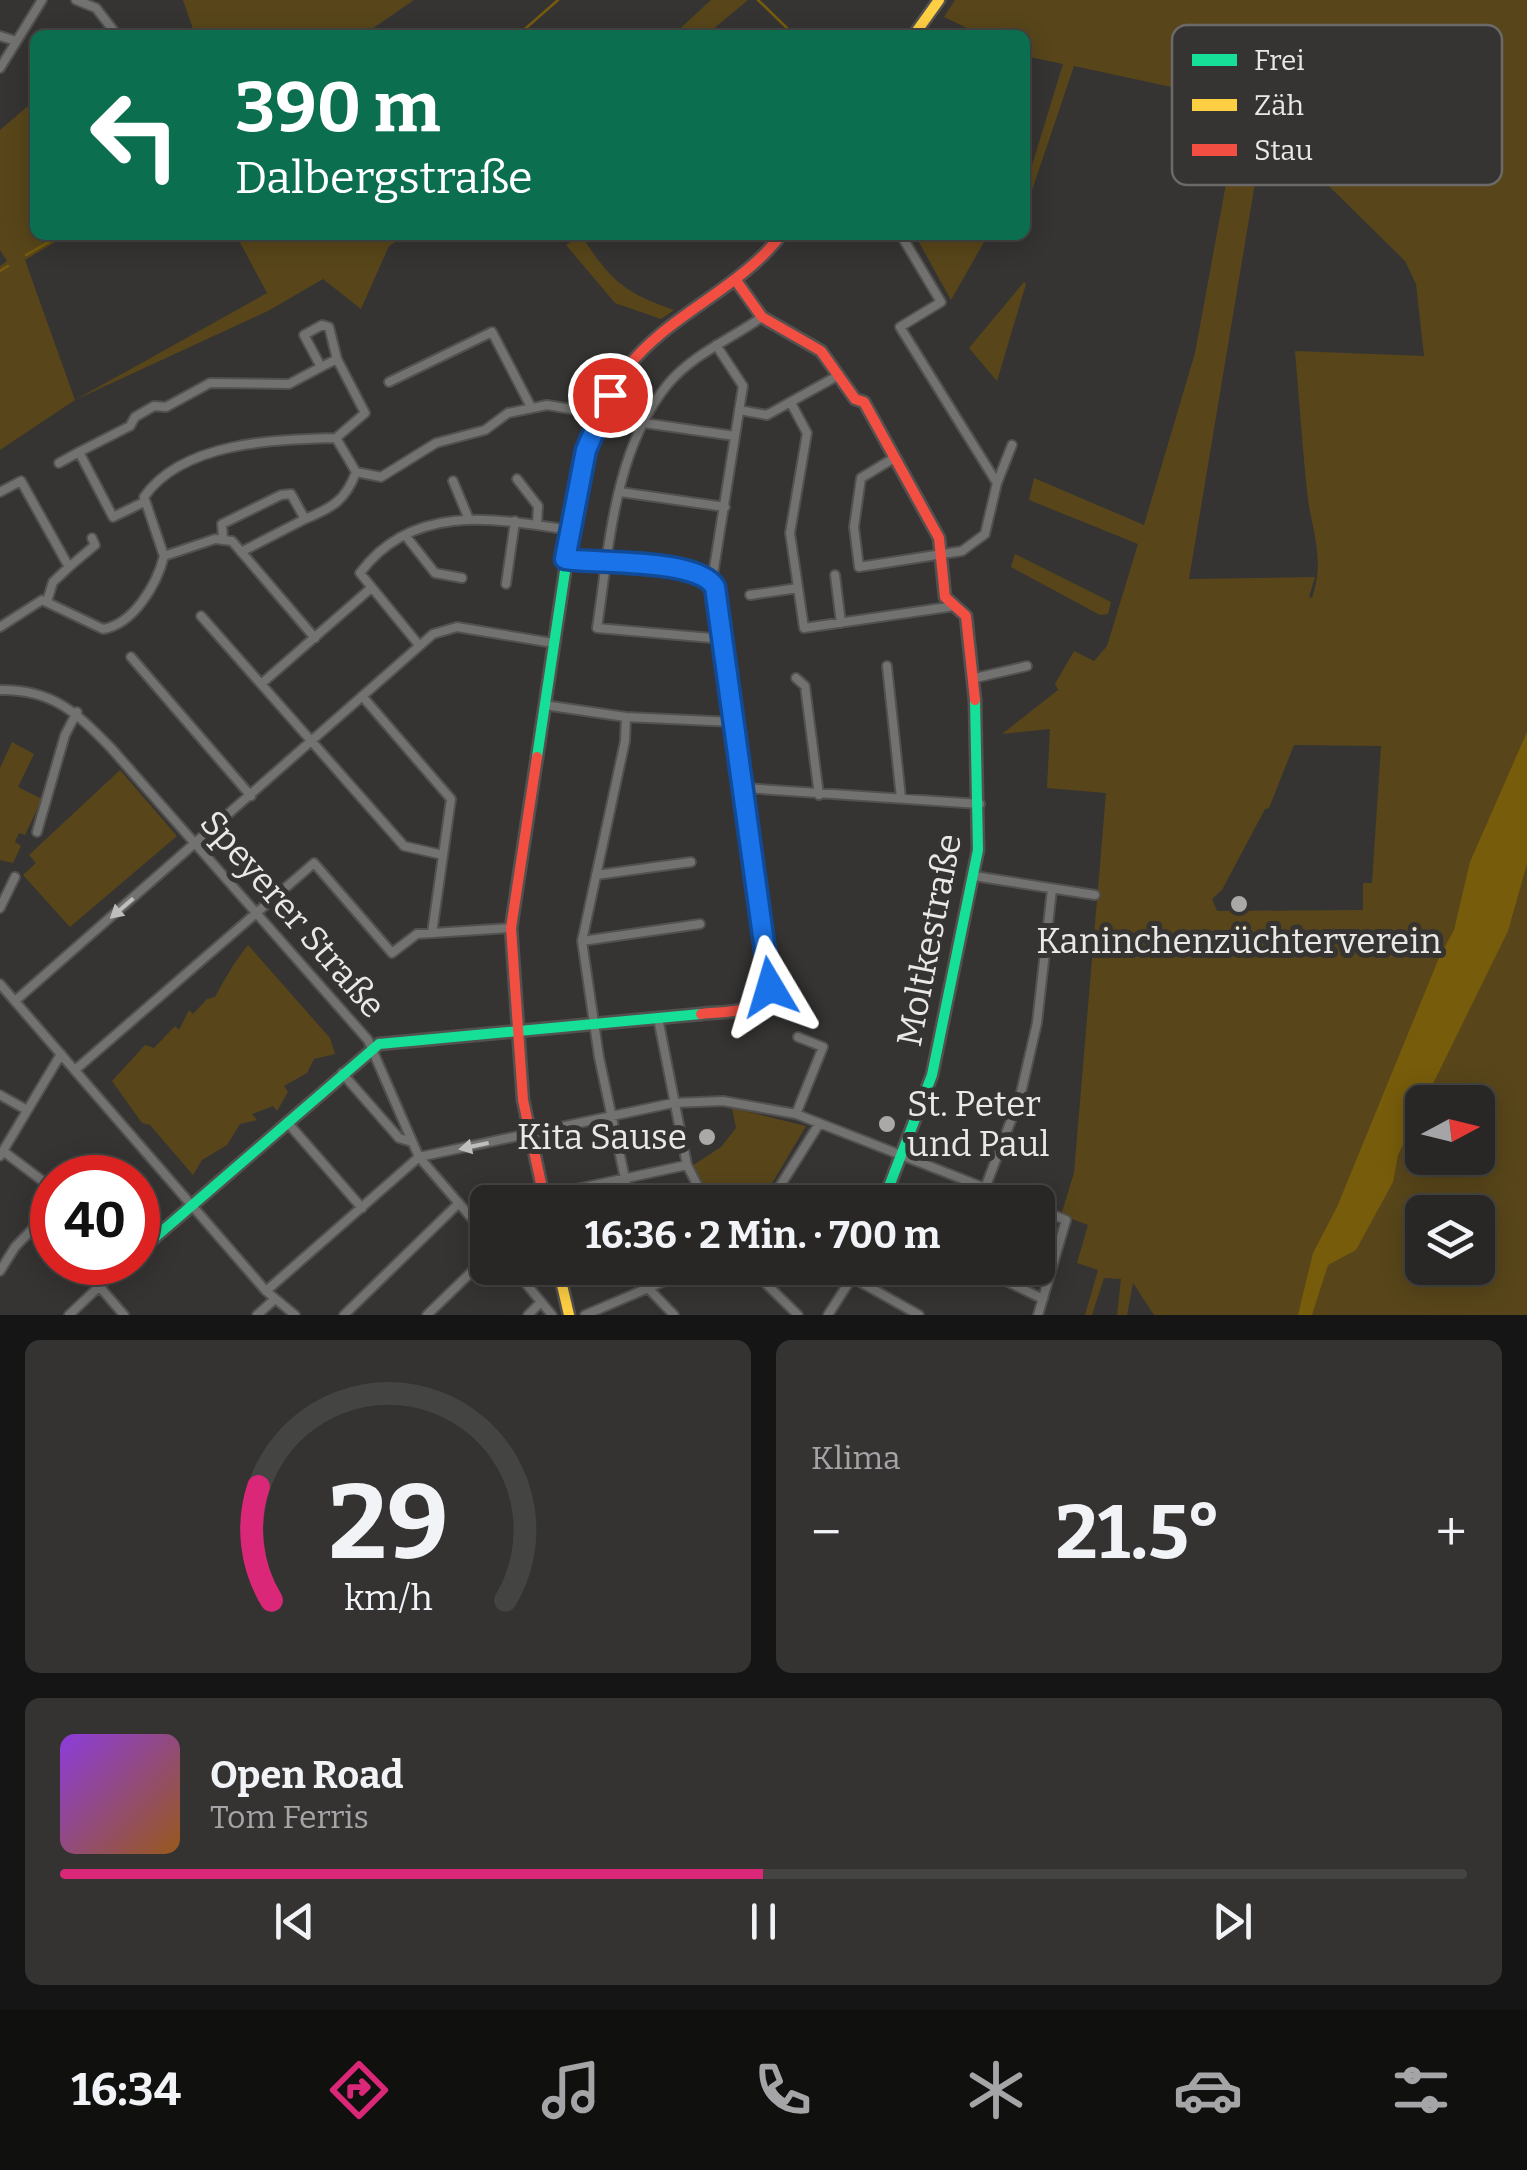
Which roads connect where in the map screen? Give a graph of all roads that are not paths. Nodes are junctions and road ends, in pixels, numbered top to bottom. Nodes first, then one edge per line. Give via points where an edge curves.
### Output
1 (42, 0) edge
2 (76, 0) edge
3 (940, 0) edge
4 (113, 30) edge
5 (918, 30) edge
6 (0, 36) edge
7 (16, 41) junction
8 (0, 68) edge
9 (777, 240) edge
10 (904, 240) edge
11 (737, 282) junction
12 (762, 316) junction
13 (716, 345) junction
14 (337, 358) junction
15 (321, 367) junction
16 (838, 375) junction
17 (389, 382) dead end
18 (791, 403) junction
19 (531, 407) junction
20 (739, 410) junction
21 (600, 414) junction
22 (644, 423) junction
23 (736, 436) junction
24 (336, 438) junction
25 (1012, 445) dead end
26 (79, 452) junction
27 (894, 458) junction
28 (59, 463) dead end
29 (356, 472) junction
30 (517, 479) dead end
31 (453, 482) dead end
32 (997, 483) junction
33 (0, 492) edge
34 (620, 492) junction
35 (142, 503) junction
36 (725, 507) junction
37 (468, 516) junction
38 (305, 519) junction
39 (514, 522) junction
40 (537, 524) junction
41 (569, 530) junction
42 (404, 535) junction
43 (92, 538) dead end
44 (222, 538) junction
45 (240, 552) junction
46 (940, 555) junction
47 (164, 556) junction
48 (565, 559) junction
49 (607, 562) junction
50 (69, 567) junction
51 (835, 575) dead end
52 (462, 578) dead end
53 (712, 581) junction
54 (506, 584) dead end
55 (798, 588) junction
56 (370, 589) junction
57 (750, 595) dead end
58 (47, 600) junction
59 (955, 606) junction
60 (201, 616) dead end
61 (842, 623) junction
62 (0, 627) edge
63 (314, 638) junction
64 (723, 639) junction
65 (553, 643) junction
66 (420, 645) junction
67 (131, 657) dead end
68 (887, 666) dead end
69 (1027, 666) dead end
70 (796, 678) dead end
71 (974, 678) junction
72 (261, 684) junction
73 (0, 690) edge
74 (362, 696) junction
75 (544, 706) junction
76 (77, 712) junction
77 (626, 716) junction
78 (732, 722) junction
79 (310, 742) junction
80 (745, 788) junction
81 (820, 794) junction
82 (252, 796) junction
83 (901, 798) junction
84 (980, 804) junction
85 (37, 832) dead end
86 (195, 844) junction
87 (442, 855) junction
88 (691, 862) dead end
89 (596, 875) junction
90 (15, 876) dead end
91 (974, 876) junction
92 (1052, 889) junction
93 (1095, 895) dead end
94 (0, 908) edge
95 (256, 914) junction
96 (700, 924) dead end
97 (511, 928) junction
98 (432, 933) junction
99 (582, 940) junction
100 (0, 984) edge
101 (16, 1002) junction
102 (658, 1018) junction
103 (596, 1023) junction
104 (516, 1031) junction
105 (798, 1037) dead end
106 (372, 1047) junction
107 (61, 1054) junction
108 (75, 1070) junction
109 (342, 1073) junction
110 (0, 1095) edge
111 (674, 1102) junction
112 (25, 1109) junction
113 (796, 1114) junction
114 (610, 1116) junction
115 (286, 1122) junction
116 (819, 1124) junction
117 (529, 1134) junction
118 (412, 1142) junction
119 (1, 1154) edge
120 (901, 1156) junction
121 (420, 1157) junction
122 (687, 1165) junction
123 (30, 1173) edge
124 (624, 1179) junction
125 (541, 1185) edge
126 (600, 1185) edge
127 (626, 1185) edge
128 (697, 1185) edge
129 (781, 1185) edge
130 (890, 1185) edge
131 (977, 1185) edge
132 (986, 1185) edge
133 (459, 1203) junction
134 (191, 1205) junction
135 (362, 1208) junction
136 (468, 1214) edge
137 (1055, 1216) edge
138 (30, 1232) edge
139 (160, 1232) edge
140 (1055, 1258) edge
141 (0, 1271) edge
142 (470, 1273) edge
143 (527, 1285) edge
144 (562, 1285) edge
145 (647, 1285) edge
146 (655, 1285) edge
147 (767, 1285) edge
148 (849, 1285) edge
149 (866, 1285) edge
150 (1014, 1285) edge
151 (1047, 1285) edge
152 (99, 1286) joint
153 (648, 1288) junction
154 (266, 1291) junction
155 (1043, 1299) junction
156 (276, 1300) junction
157 (541, 1302) junction
158 (70, 1315) edge
159 (124, 1315) edge
160 (257, 1315) edge
161 (295, 1315) edge
162 (344, 1315) edge
163 (427, 1315) edge
164 (528, 1315) edge
165 (552, 1315) edge
166 (569, 1315) edge
167 (585, 1315) edge
168 (674, 1315) edge
169 (798, 1315) edge
170 (828, 1315) edge
171 (919, 1315) edge
172 (1038, 1315) edge

1 - 7 street
2 - 4 street via 96,8
3 - 5 street
6 - 7 street
7 - 8 street
9 - 11 street
10 - 32 street via 941,302 900,327
11 - 12 street
11 - 21 street via 660,333 622,375
12 - 13 street
12 - 16 street, Moltkestraße via 821,351
13 - 20 street via 742,386
13 - 22 street via 668,384
14 - 15 street
14 - 15 street via 329,327 304,335
14 - 24 street via 365,412
15 - 26 street via 289,384 210,383 166,407 154,406
16 - 18 street
16 - 27 street, Moltkestraße via 864,402
17 - 19 street via 492,332
18 - 20 street via 767,415
18 - 55 street via 807,433 790,534
19 - 21 street
19 - 29 street via 436,443 381,477
20 - 23 street
21 - 41 street
22 - 23 street
22 - 34 street
23 - 36 street
24 - 29 street
24 - 35 street via 274,439 192,460 147,492
25 - 32 street
26 - 28 street
26 - 35 street via 113,517
27 - 46 street, Moltkestraße via 939,538
27 - 46 street via 861,478 854,527 859,567
29 - 38 street via 348,495
30 - 40 street via 538,506
31 - 37 street
32 - 46 street via 985,534 962,551
33 - 50 street via 21,481
34 - 36 street
34 - 49 street
35 - 47 street
36 - 53 street
37 - 39 street
37 - 42 street
38 - 44 street via 291,494 282,496 222,524
38 - 45 street
39 - 40 street
39 - 54 street
40 - 41 street
41 - 48 street
42 - 52 street via 436,573
42 - 56 street via 361,570
43 - 50 street via 96,546
44 - 45 street
44 - 47 street
45 - 63 street
46 - 59 street, Moltkestraße via 945,598
47 - 58 street via 146,597 110,629
48 - 49 street
48 - 65 street
49 - 53 street
49 - 64 street via 597,628
50 - 58 street
51 - 61 street
53 - 64 street
55 - 57 street
55 - 61 street via 804,628
56 - 63 street
56 - 66 street
58 - 62 street
59 - 61 street
59 - 71 street, Moltkestraße via 966,616
60 - 72 street
63 - 72 street
64 - 78 street
65 - 66 street via 457,627
65 - 75 street
66 - 74 street
67 - 82 street
68 - 83 street
69 - 71 street
70 - 81 street via 805,686
71 - 84 street, Moltkestraße
72 - 79 street
73 - 76 street, Speyerer Straße via 47,694
74 - 79 street
74 - 87 street via 451,800
75 - 77 street
75 - 97 street
76 - 85 street
76 - 86 street, Speyerer Straße
77 - 78 street
77 - 89 street
78 - 80 street
79 - 82 street
79 - 87 street via 404,846
80 - 81 street
80 - 102 street via 770,987 765,1000 750,1009
81 - 83 street
82 - 86 street
83 - 84 street
84 - 91 street, Moltkestraße
86 - 95 street, Speyerer Straße
86 -> 101 street
87 - 98 street
88 - 89 street
89 - 99 street
90 - 94 street
91 - 92 street
91 - 120 street, Moltkestraße via 932,1076
92 - 93 street
92 - 132 street via 1037,1023 1020,1096
95 - 98 street via 314,863 392,954 417,934
95 - 106 street, Speyerer Straße
95 - 108 street
96 - 99 street
97 - 98 street
97 - 104 street
99 - 103 street
100 - 101 street
101 - 107 street
102 - 103 street
102 - 111 street
103 - 104 street
103 - 114 street
104 - 106 street
104 - 117 street
105 - 113 street via 823,1047
106 - 109 street
106 - 118 street, Speyerer Straße
107 - 108 street
107 - 112 street
108 - 134 street
109 - 115 street
109 - 118 street via 399,1138
110 - 112 street
111 - 113 street via 723,1101
111 - 114 street
111 - 122 street
112 - 119 street
113 - 116 street
114 - 117 street
114 - 124 street
115 - 134 street
115 - 135 street
116 - 120 street
116 - 129 street
117 -> 121 street
117 - 125 street
118 - 121 street, Speyerer Straße
119 - 123 street
120 - 130 street, Moltkestraße
120 - 131 street
121 - 133 street, Speyerer Straße
121 - 135 street
122 - 124 street
122 - 128 street
124 - 126 street
124 - 127 street
133 - 136 street, Speyerer Straße
133 - 162 street
134 - 139 street
134 - 154 street
135 - 154 street
137 - 140 street via 1066,1220
138 - 141 street
142 - 163 street
143 - 157 street
144 - 166 street
145 - 153 street
146 - 153 street
147 - 169 street
148 - 170 street
149 - 171 street
150 - 155 street
151 - 155 street
152 - 158 street
152 - 159 street
153 - 167 street
153 - 168 street
154 - 156 street
155 - 172 street
156 - 160 street
156 - 161 street
157 - 164 street
157 - 165 street

